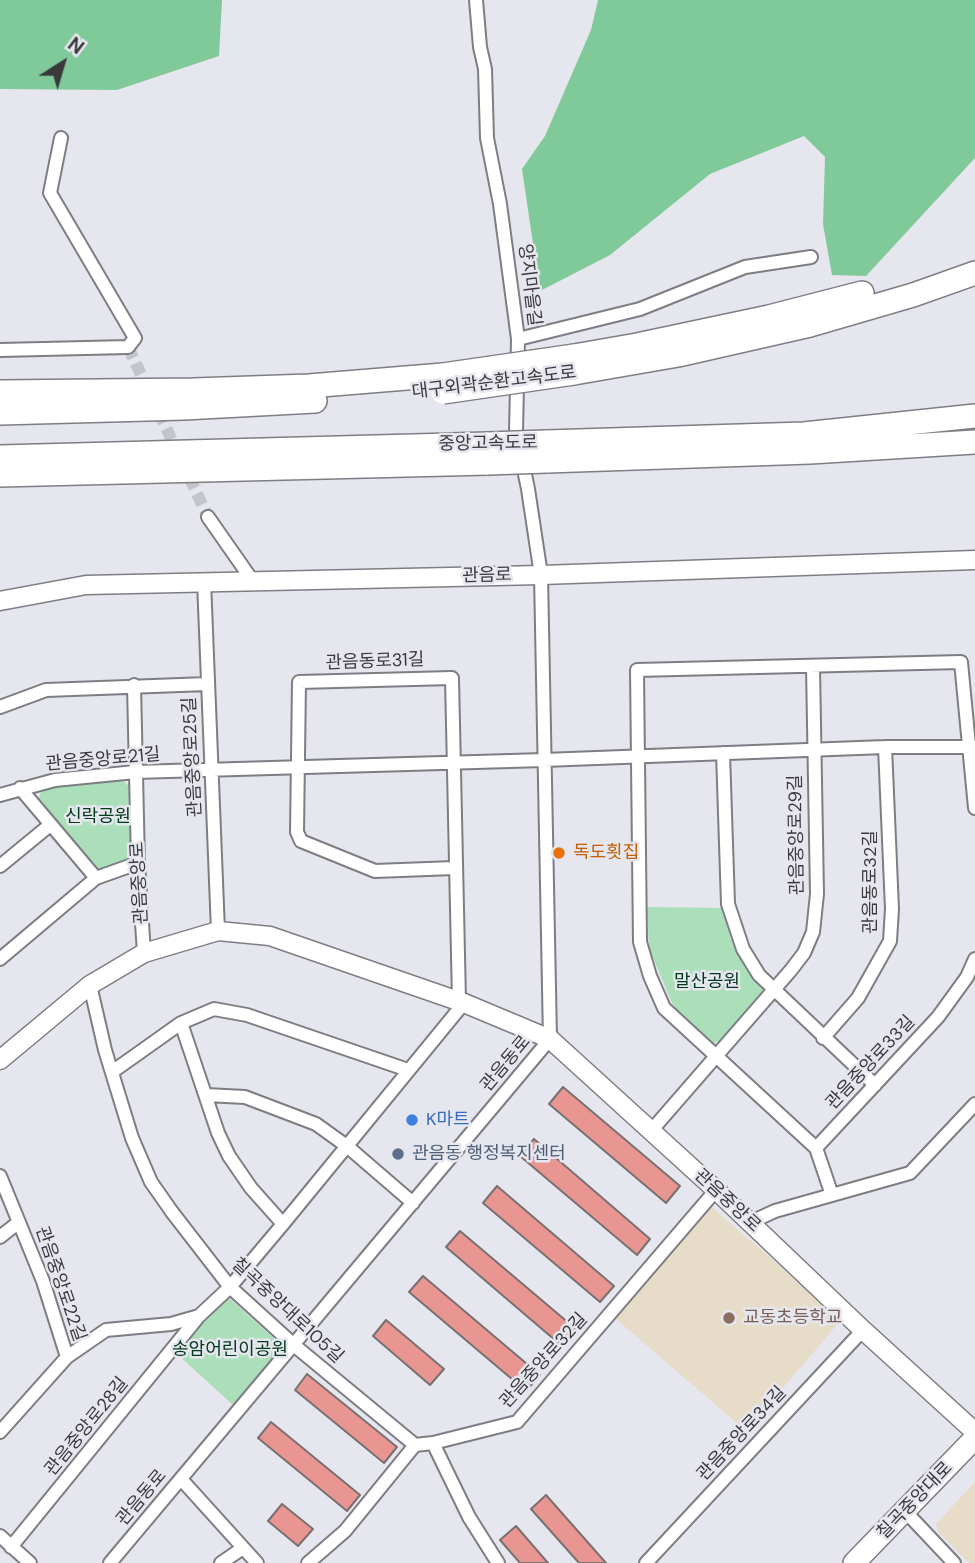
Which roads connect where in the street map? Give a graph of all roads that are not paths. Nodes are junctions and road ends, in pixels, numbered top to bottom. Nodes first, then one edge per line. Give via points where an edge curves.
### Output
1 (476, 0) edge
2 (61, 138) dead end
3 (811, 257) dead end
4 (975, 258) edge
5 (975, 272) edge
6 (518, 339) junction
7 (0, 349) edge
8 (574, 364) junction
9 (443, 383) junction
10 (0, 392) edge
11 (0, 413) edge
12 (975, 415) edge
13 (975, 442) edge
14 (546, 452) junction
15 (488, 454) junction
16 (0, 457) edge
17 (0, 475) edge
18 (208, 517) tunnel mouth
19 (975, 560) edge
20 (541, 575) junction
21 (252, 580) junction
22 (204, 582) junction
23 (0, 601) edge
24 (813, 667) junction
25 (207, 684) junction
26 (134, 685) junction
27 (0, 707) edge
28 (885, 747) junction
29 (972, 747) edge
30 (813, 750) junction
31 (723, 753) junction
32 (639, 757) junction
33 (544, 760) junction
34 (452, 762) junction
35 (297, 766) junction
36 (211, 771) junction
37 (135, 772) junction
38 (20, 788) junction
39 (0, 795) edge
40 (975, 808) edge
41 (50, 825) junction
42 (138, 863) junction
43 (0, 866) edge
44 (454, 868) junction
45 (96, 878) junction
46 (218, 931) junction
47 (144, 953) junction
48 (0, 959) edge
49 (975, 959) edge
50 (90, 985) junction
51 (774, 989) junction
52 (461, 1002) junction
53 (181, 1023) junction
54 (824, 1038) junction
55 (550, 1039) junction
56 (715, 1056) junction
57 (0, 1060) edge
58 (408, 1070) junction
59 (111, 1072) junction
60 (874, 1085) junction
61 (206, 1096) junction
62 (975, 1104) edge
63 (652, 1131) junction
64 (348, 1147) junction
65 (816, 1148) junction
66 (0, 1176) edge
67 (716, 1190) junction
68 (832, 1195) junction
69 (413, 1203) junction
70 (19, 1222) junction
71 (751, 1222) junction
72 (284, 1224) junction
73 (0, 1237) edge
74 (230, 1287) junction
75 (199, 1316) junction
76 (863, 1330) junction
77 (295, 1346) junction
78 (67, 1357) junction
79 (0, 1432) edge
80 (975, 1432) edge
81 (975, 1438) edge
82 (433, 1443) junction
83 (415, 1445) junction
84 (181, 1479) junction
85 (905, 1511) junction
86 (0, 1536) edge
87 (11, 1547) junction
88 (243, 1548) junction
89 (30, 1563) edge
90 (110, 1563) edge
91 (221, 1563) edge
92 (257, 1563) edge
93 (307, 1563) edge
94 (498, 1563) edge
95 (646, 1563) edge
96 (854, 1563) edge
97 (954, 1563) edge

1 - 6 street, 양지마을길 via 487,138
2 - 7 street via 50,193 135,338 128,347
3 - 6 street via 745,267 640,309
4 - 8 highway, 대구외곽순환고속도로 via 835,301 637,345
5 - 8 highway, 대구외곽순환고속도로 via 810,325 678,355
6 - 20 street, 양지마을길 via 516,431
8 - 9 highway, 대구외곽순환고속도로, bridge
9 - 10 highway, 대구외곽순환고속도로
9 - 11 highway, 대구외곽순환고속도로 via 198,407
12 - 14 highway, 중앙고속도로 via 804,435
13 - 14 highway, 중앙고속도로 via 810,452
14 - 15 highway, 중앙고속도로, bridge
15 - 16 highway, 중앙고속도로
15 - 17 highway, 중앙고속도로
18 - 21 street
19 - 20 main road, 관음로
20 - 21 main road, 관음로
20 - 33 street, 관음동로
21 - 22 main road, 관음로
22 - 23 main road, 관음로 via 86,584
22 - 25 street, 관음중앙로25길
24 - 29 street via 961,662
24 - 30 street, 관음중앙로29길
24 - 32 street via 636,670
25 - 26 street
25 - 36 street, 관음중앙로25길
26 - 27 street via 46,690
26 - 37 street, 관음중앙로
28 - 29 street
28 - 30 street
28 - 54 street, 관음동로32길 via 890,941 858,998
29 - 40 street
30 - 31 street
30 - 51 street, 관음중앙로29길 via 817,894 813,932 804,953
31 - 32 street
31 - 51 street via 728,904 743,949
32 - 33 street
32 - 56 street via 640,942 664,1008
33 - 34 street
33 - 55 street, 관음동로
34 - 35 street
34 - 35 street, 관음동로31길 via 452,678 299,682
34 - 44 street
35 - 36 street
35 - 44 street, 관음동로31길 via 297,832 301,841 375,871
36 - 37 street, 관음중앙로21길
36 - 46 street, 관음중앙로25길
37 - 38 street, 관음중앙로21길
37 - 42 street, 관음중앙로
38 - 39 street, 관음중앙로21길
38 - 41 street
41 - 43 street
41 - 45 street
42 - 45 street
42 - 47 street, 관음중앙로
44 - 52 street
45 - 48 street
46 - 47 main road, 관음중앙로
46 - 52 main road, 관음중앙로 via 270,936
47 - 50 main road, 관음중앙로
49 - 60 street, 관음중앙로33길 via 938,1017
50 - 57 main road, 관음중앙로
50 - 59 street, 칠곡중앙대로105길
51 - 54 street
51 - 56 street, 관음중앙로29길
52 - 55 main road, 관음중앙로
52 - 58 street, 관음중앙로28길
53 - 58 street via 214,1009 247,1015
53 - 59 street
53 - 61 street
54 - 60 street
55 - 63 main road, 관음중앙로
55 - 69 street, 관음동로
56 - 63 street, 관음중앙로29길
56 - 65 street
58 - 64 street, 관음중앙로28길
59 - 74 street, 칠곡중앙대로105길 via 151,1182
60 - 65 street, 관음중앙로33길
61 - 64 street via 245,1097 316,1124
61 - 72 street via 229,1156
62 - 68 street via 910,1173
63 - 67 main road, 관음중앙로
64 - 69 street
64 - 72 street, 관음중앙로28길
65 - 68 street
66 - 70 street, 관음중앙로22길
67 - 71 main road, 관음중앙로
67 - 82 street, 관음중앙로32길 via 517,1422
68 - 71 street
69 - 77 street, 관음동로
70 - 73 street, 관음중앙로22길
70 - 78 street, 관음중앙로22길
71 - 76 main road, 관음중앙로
72 - 74 street, 관음중앙로28길
74 - 75 street, 관음중앙로28길
74 - 77 street, 칠곡중앙대로105길
75 - 78 street, 관음중앙로28길 via 172,1324 106,1330
75 - 87 street, 관음중앙로28길
76 - 80 main road, 관음중앙로
76 - 95 street, 관음중앙로34길
77 - 83 street, 칠곡중앙대로105길
77 - 84 street, 관음동로
78 - 79 street, 관음중앙로28길
81 - 85 main road, 칠곡중앙대로
82 - 83 street, 관음중앙로32길
82 - 94 street via 469,1517
83 - 93 street via 345,1531
84 - 88 street
84 - 90 street, 관음동로
85 - 96 main road, 칠곡중앙대로
85 - 97 street
86 - 87 street
87 - 89 street
88 - 91 street
88 - 92 street

